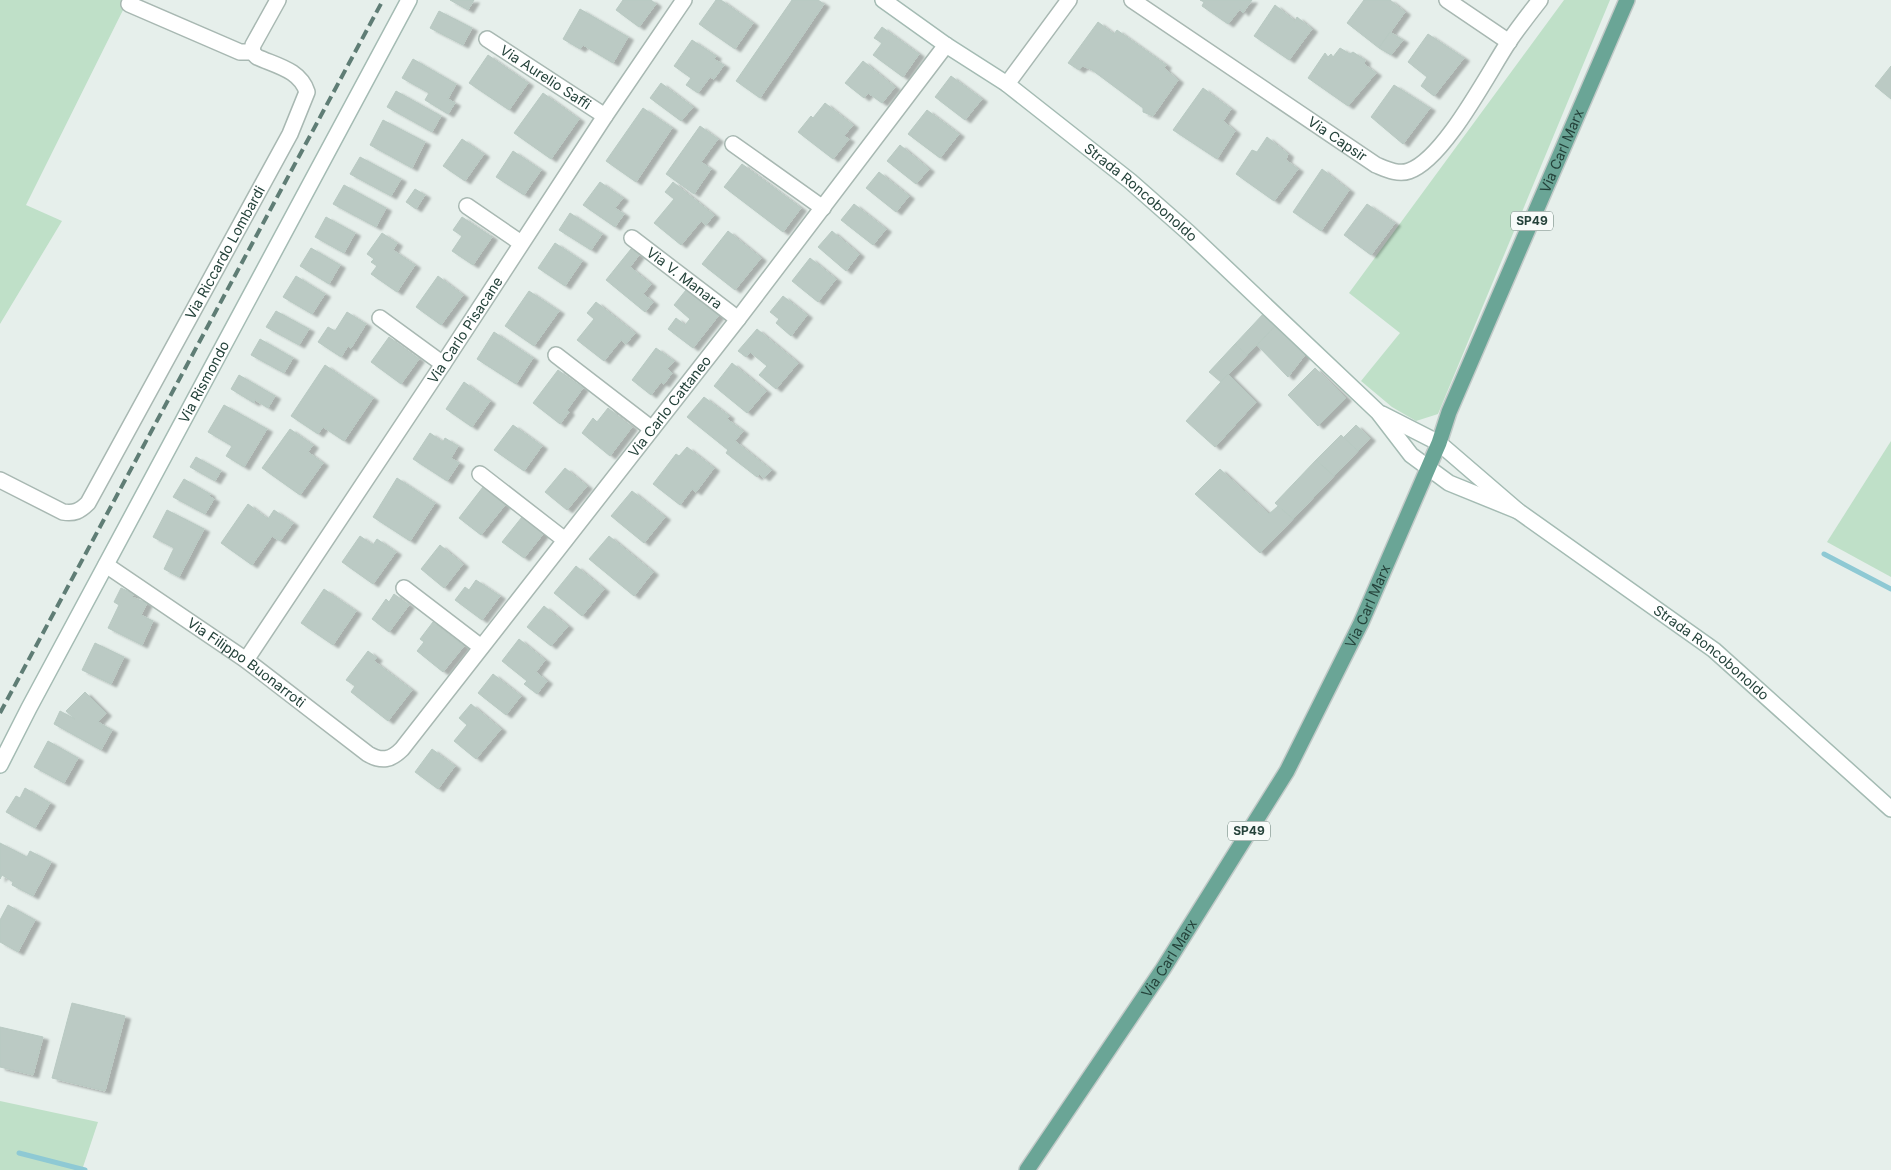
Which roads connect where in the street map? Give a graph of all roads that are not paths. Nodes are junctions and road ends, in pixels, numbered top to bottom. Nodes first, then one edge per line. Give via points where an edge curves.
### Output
1 (278, 0) edge
2 (409, 0) edge
3 (684, 0) edge
4 (883, 0) edge
5 (1069, 0) edge
6 (1132, 0) edge
7 (1447, 0) edge
8 (1540, 0) edge
9 (1627, 0) edge
10 (129, 4) dead end
11 (487, 39) dead end
12 (1509, 42) junction
13 (946, 45) junction
14 (252, 52) junction
15 (1007, 84) junction
16 (605, 116) junction
17 (733, 144) dead end
18 (467, 206) dead end
19 (823, 208) junction
20 (632, 238) dead end
21 (521, 244) junction
22 (380, 318) dead end
23 (738, 319) junction
24 (556, 355) dead end
25 (443, 364) junction
26 (1378, 412) junction
27 (652, 429) junction
28 (1439, 443) junction
29 (1428, 468) junction
30 (480, 474) dead end
31 (0, 480) edge
32 (1518, 511) junction
33 (565, 540) junction
34 (106, 565) junction
35 (404, 588) dead end
36 (481, 647) junction
37 (246, 660) junction
38 (386, 760) joint
39 (0, 765) edge
40 (1891, 809) edge
41 (1027, 1170) edge

1 - 14 street
2 - 34 street, Via Rismondo
3 - 16 street, Via Carlo Pisacane
4 - 13 street, Strada Roncobonoldo
5 - 15 street
6 - 12 street, Via Capsir via 1376,165 1403,172 1412,170 1432,156 1449,137
7 - 12 street
8 - 12 street, Via Capsir
9 - 28 main road, Via Carl Marx / SP49 via 1449,412
10 - 14 street, Via Riccardo Lombardi via 240,52
11 - 16 street, Via Aurelio Saffi
13 - 15 street, Strada Roncobonoldo
13 - 19 street, Via Carlo Cattaneo
14 - 31 street, Via Riccardo Lombardi via 298,76 307,92 303,106 88,503 81,510 63,512
15 - 26 street, Strada Roncobonoldo via 1137,187
16 - 21 street, Via Carlo Pisacane
17 - 19 street
18 - 21 street
19 - 23 street, Via Carlo Cattaneo
20 - 23 street, Via V. Manara
21 - 25 street, Via Carlo Pisacane
22 - 25 street
23 - 27 street, Via Carlo Cattaneo
24 - 27 street
25 - 37 street, Via Carlo Pisacane
26 - 28 street, Strada Roncobonoldo
26 - 29 street, Strada Roncobonoldo via 1411,455
27 - 33 street, Via Carlo Cattaneo
28 - 29 main road, Via Carl Marx / SP49
28 - 32 street, Strada Roncobonoldo
29 - 32 street, Strada Roncobonoldo via 1450,483
29 - 41 main road, Via Carl Marx / SP49 via 1361,623 1287,771 1163,969
30 - 33 street
32 - 40 street, Strada Roncobonoldo via 1714,650
33 - 36 street, Via Carlo Cattaneo
34 - 37 street, Via Filippo Buonarroti
34 - 39 street, Via Rismondo
35 - 36 street
36 - 38 street, Via Carlo Cattaneo via 402,749
37 - 38 street, Via Filippo Buonarroti via 368,754

